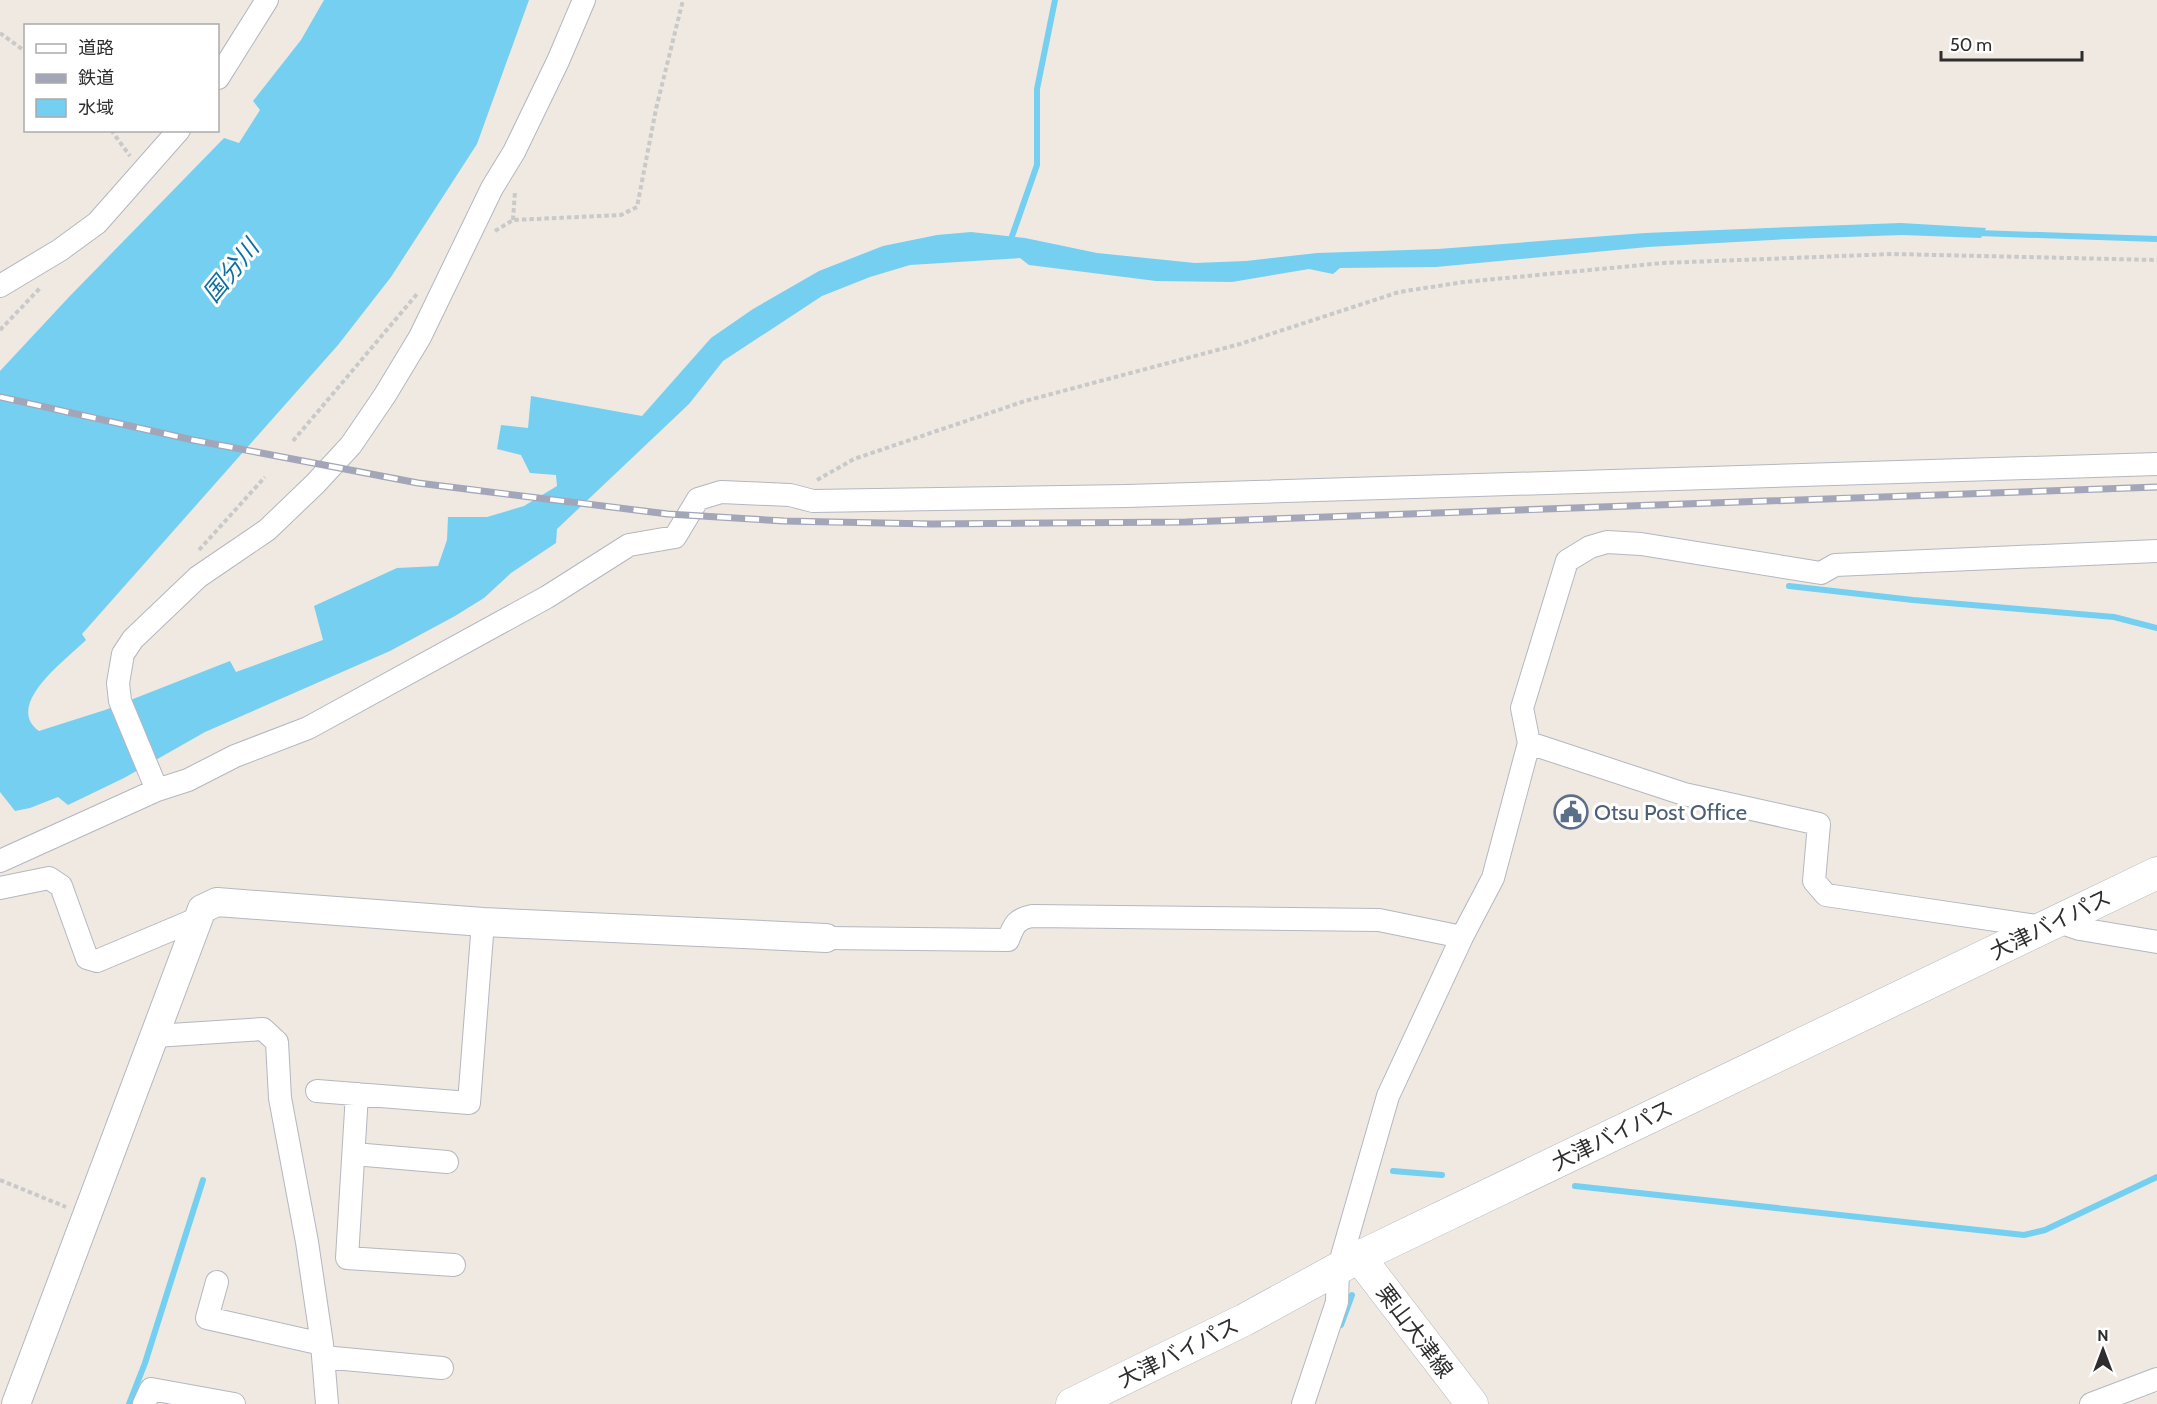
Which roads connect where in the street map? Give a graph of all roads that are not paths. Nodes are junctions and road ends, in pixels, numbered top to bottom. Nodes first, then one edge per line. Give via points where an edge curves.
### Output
1 (267, 0) edge
2 (584, 0) edge
3 (219, 76) edge
4 (177, 132) edge
5 (0, 286) edge
6 (2157, 464) edge
7 (2157, 551) edge
8 (1529, 743) junction
9 (154, 784) junction
10 (0, 861) edge
11 (2157, 873) edge
12 (0, 888) edge
13 (199, 918) junction
14 (483, 922) junction
15 (2049, 924) junction
16 (1462, 937) junction
17 (826, 938) joint
18 (2157, 942) edge
19 (155, 1036) junction
20 (317, 1091) dead end
21 (357, 1094) junction
22 (354, 1154) junction
23 (447, 1162) dead end
24 (454, 1264) dead end
25 (1349, 1264) junction
26 (217, 1282) dead end
27 (322, 1350) junction
28 (442, 1368) dead end
29 (2157, 1379) edge
30 (16, 1404) edge
31 (144, 1404) edge
32 (234, 1404) edge
33 (327, 1404) edge
34 (1072, 1404) edge
35 (1303, 1404) edge
36 (1472, 1404) edge
37 (2091, 1404) edge

1 - 3 street
2 - 9 street via 514,152 492,188 420,337 351,445 267,530 198,577 133,639 123,654 118,683 120,702
4 - 5 street via 97,222
6 - 9 street via 1127,496 813,501 790,495 721,492 698,499 675,537 629,545 547,597 308,728 235,756 188,780
7 - 8 street via 1835,565 1821,573 1641,544 1607,542 1590,547 1567,561 1522,708
8 - 15 street via 1684,794 1820,824 1814,880 1826,895
8 - 16 street via 1493,878
9 - 10 street
11 - 15 main road, 大津バイパス
12 - 13 street via 49,878 61,885 87,958 98,961
13 - 14 street via 202,909 217,902
13 - 19 street
14 - 17 street
14 - 21 street via 469,1103
15 - 18 street
15 - 25 main road, 大津バイパス
16 - 17 street via 1379,920 1032,915 1015,922 1008,940
16 - 25 street via 1388,1096
19 - 27 street via 263,1029 277,1042 280,1098 308,1242
19 - 30 street
20 - 21 street
21 - 22 street
22 - 23 street
22 - 24 street via 347,1258
25 - 34 main road, 大津バイパス
25 - 35 street
25 - 36 main road, 栗山大津線
26 - 27 street via 207,1318
27 - 28 street
27 - 33 street
29 - 37 street
31 - 32 street via 151,1389

